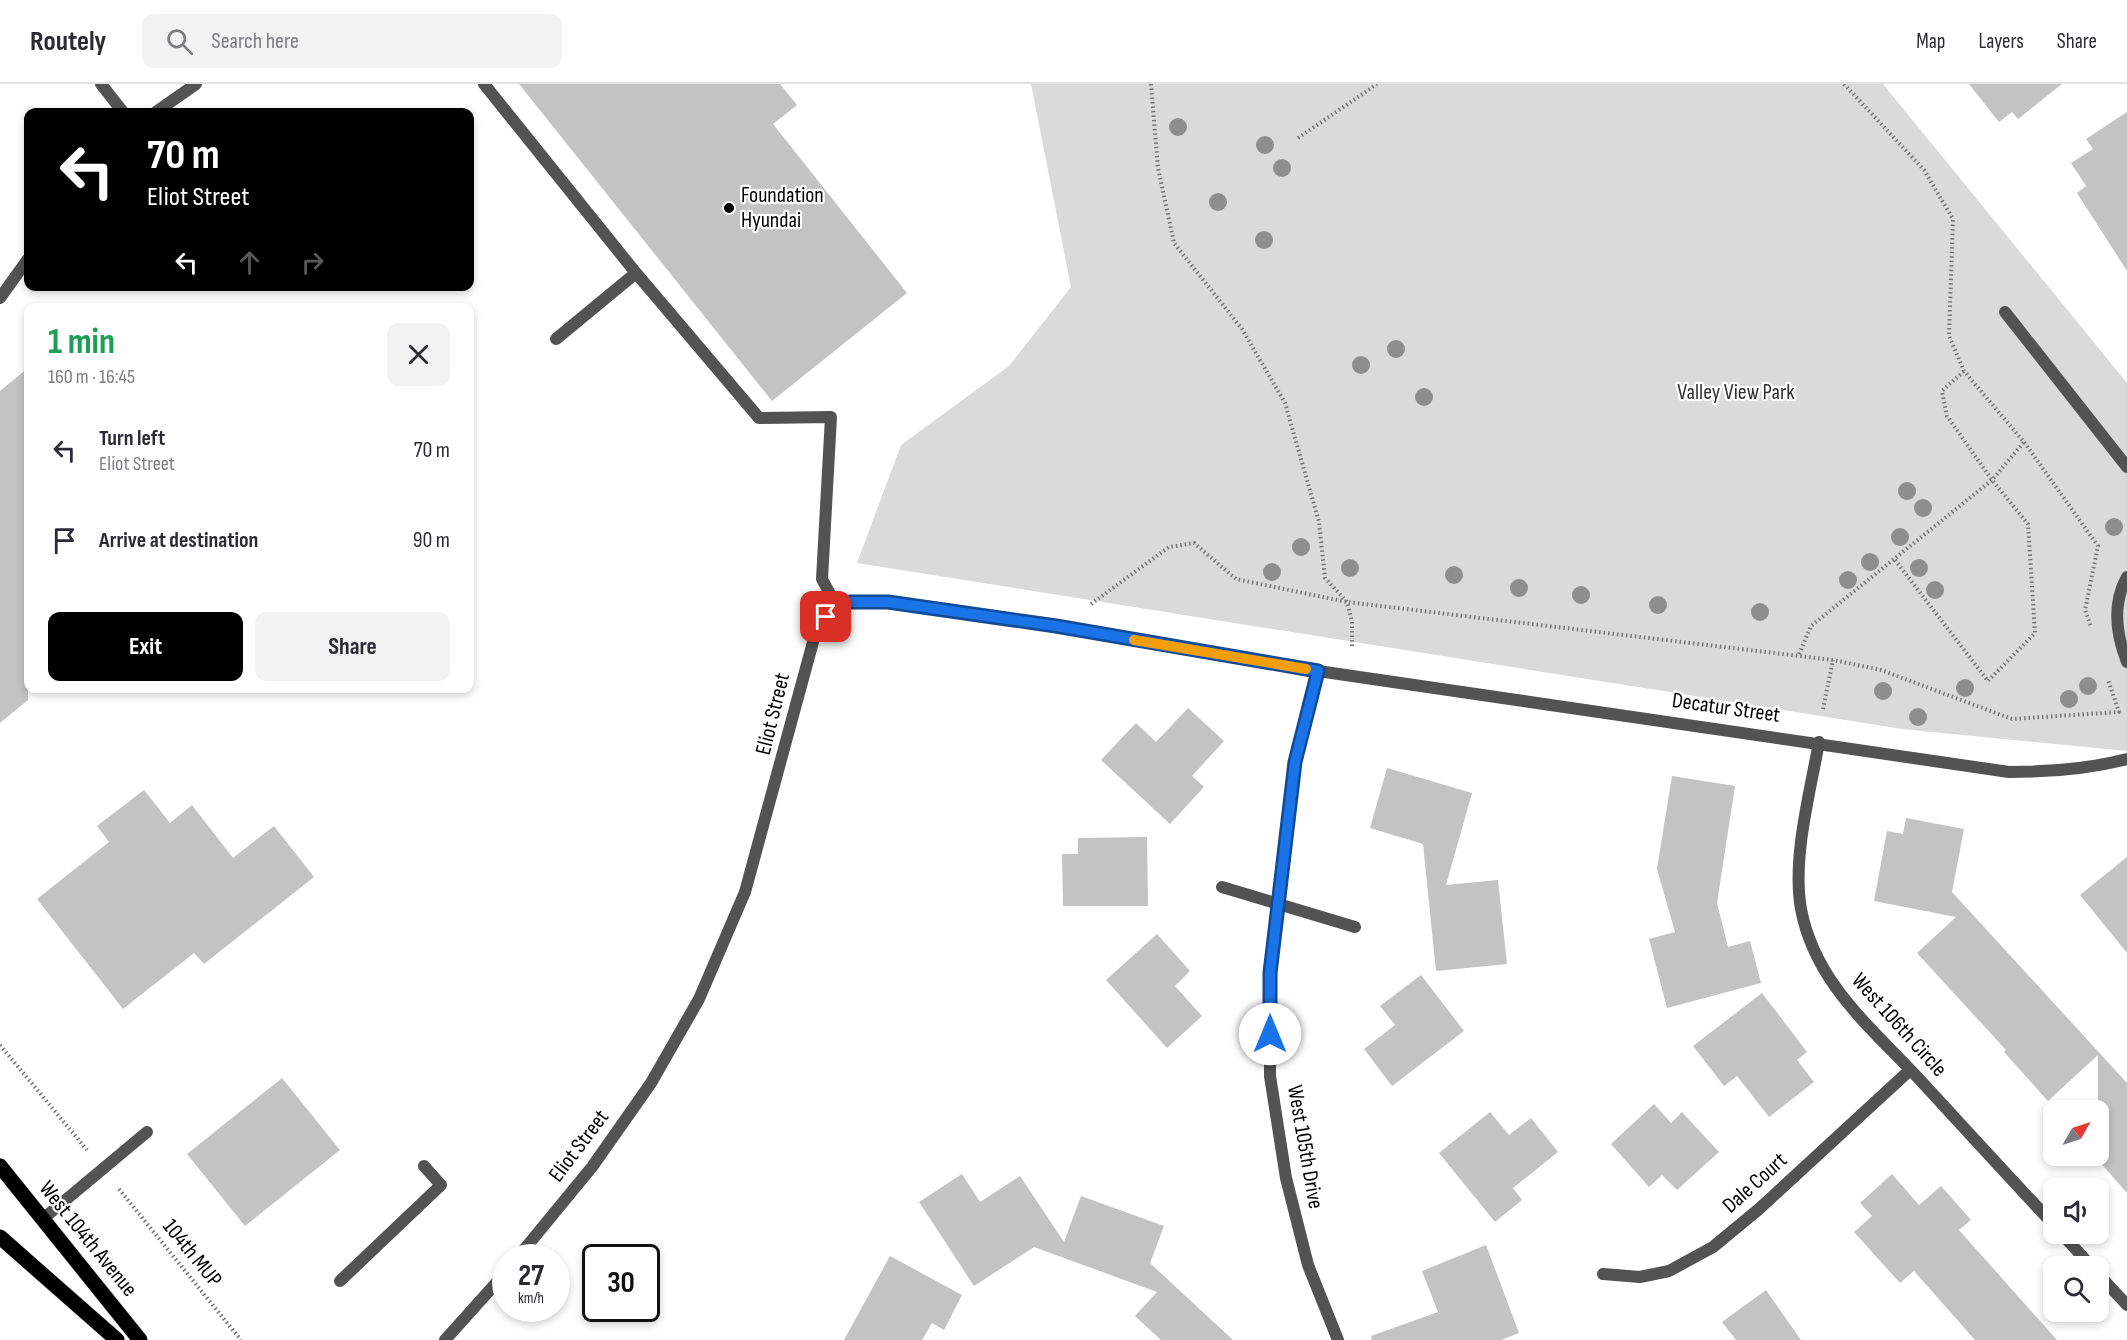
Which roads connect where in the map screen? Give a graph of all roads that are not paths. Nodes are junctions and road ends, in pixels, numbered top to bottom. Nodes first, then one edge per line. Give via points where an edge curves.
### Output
1 (101, 84) edge
2 (196, 84) edge
3 (484, 84) edge
4 (120, 108) edge
5 (162, 108) edge
6 (24, 265) edge
7 (636, 273) junction
8 (0, 298) edge
9 (2005, 312) dead end
10 (556, 339) dead end
11 (2127, 467) edge
12 (2127, 577) edge
13 (837, 607) junction
14 (2127, 662) edge
15 (1318, 671) junction
16 (1819, 742) junction
17 (2127, 759) edge
18 (1222, 887) dead end
19 (1280, 905) junction
20 (1355, 927) dead end
21 (1910, 1070) junction
22 (147, 1132) dead end
23 (424, 1166) dead end
24 (0, 1167) edge
25 (2043, 1213) edge
26 (44, 1218) junction
27 (0, 1237) edge
28 (529, 1244) edge
29 (2071, 1244) edge
30 (2082, 1256) edge
31 (1603, 1274) dead end
32 (340, 1281) dead end
33 (2109, 1286) edge
34 (492, 1288) edge
35 (2127, 1305) edge
36 (117, 1340) edge
37 (140, 1340) edge
38 (445, 1340) edge
39 (1338, 1340) edge

1 - 4 street
2 - 5 street
3 - 7 street
6 - 8 street
7 - 10 street
7 - 13 street via 759,418 831,417 822,579
9 - 11 street
12 - 14 street via 2120,590 2116,621
13 - 15 street via 863,600 888,602
13 - 28 street, Eliot Street via 816,631 745,892 699,999 651,1083 592,1167
15 - 16 street, Decatur Street
15 - 19 street, West 105th Drive via 1295,762
16 - 17 street, Decatur Street via 2009,772 2072,769
16 - 21 street, West 106th Circle via 1800,864 1801,909 1824,969 1845,1002
18 - 19 street
19 - 20 street
19 - 39 street, West 105th Drive via 1270,973 1270,1076 1286,1178 1308,1265
21 - 25 street, West 106th Circle
21 - 31 street, Dale Court via 1713,1247 1668,1271 1640,1277
22 - 26 street
23 - 32 street via 441,1185
24 - 26 main road, West 104th Avenue
26 - 37 main road, West 104th Avenue
27 - 36 main road
29 - 30 street
33 - 35 street
34 - 38 street

